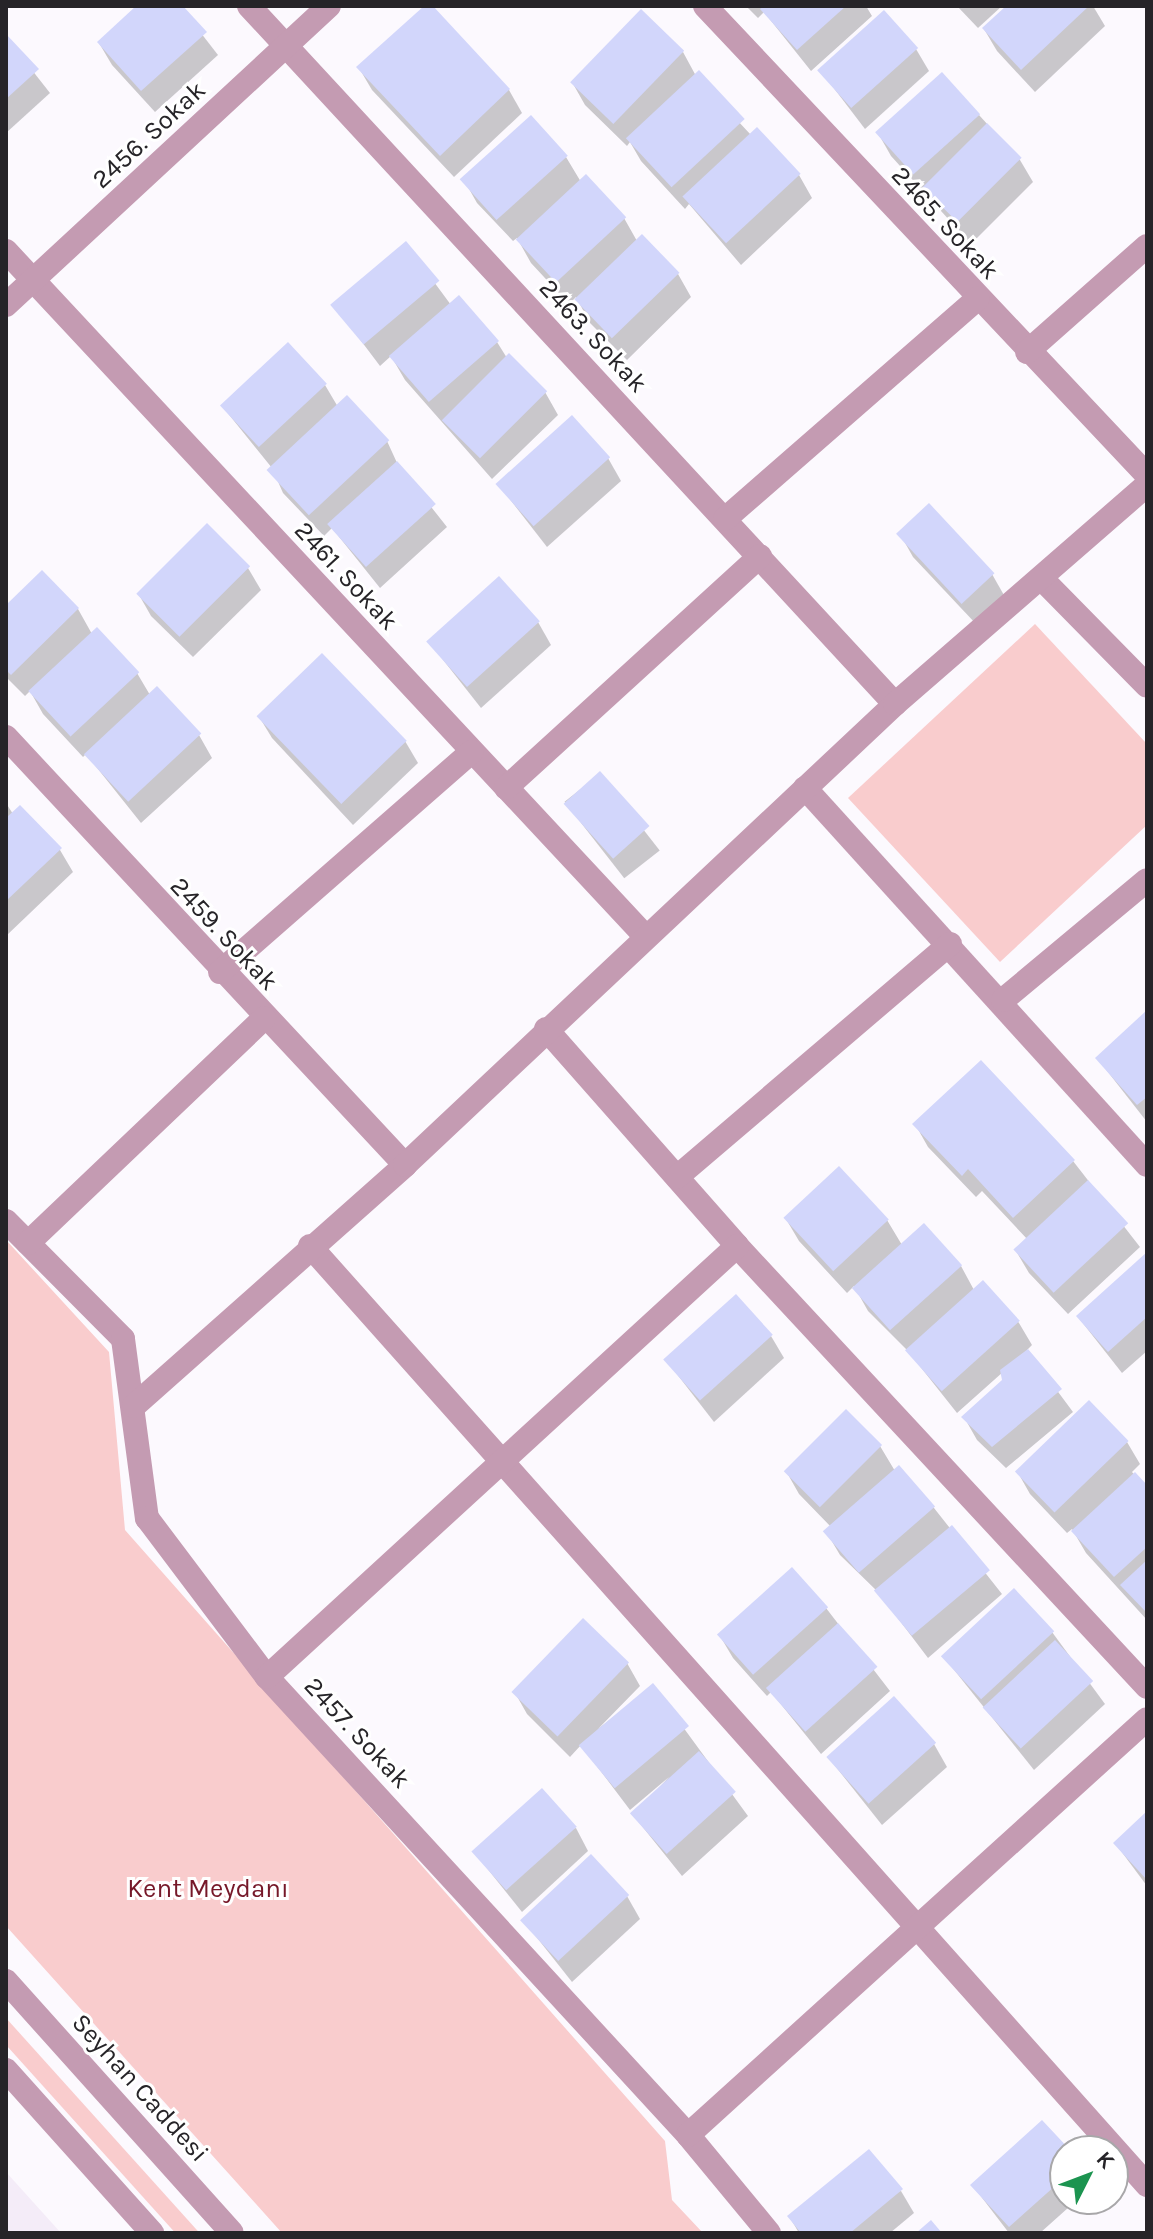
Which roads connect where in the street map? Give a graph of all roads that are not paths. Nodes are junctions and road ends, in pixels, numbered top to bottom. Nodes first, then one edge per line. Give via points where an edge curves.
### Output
1 (249, 6) edge
2 (329, 6) edge
3 (705, 6) edge
4 (285, 46) junction
5 (1147, 246) edge
6 (6, 251) edge
7 (33, 280) junction
8 (977, 299) junction
9 (6, 305) edge
10 (1027, 352) junction
11 (1147, 475) edge
12 (1147, 485) edge
13 (725, 519) junction
14 (760, 556) junction
15 (1043, 580) junction
16 (1147, 686) edge
17 (895, 704) junction
18 (6, 737) edge
19 (471, 752) junction
20 (506, 788) junction
21 (805, 788) junction
22 (1147, 880) edge
23 (646, 937) junction
24 (950, 944) junction
25 (220, 972) junction
26 (1003, 1000) junction
27 (264, 1018) junction
28 (546, 1029) junction
29 (405, 1165) junction
30 (1147, 1165) edge
31 (677, 1177) junction
32 (6, 1221) edge
33 (28, 1243) junction
34 (310, 1246) junction
35 (737, 1246) junction
36 (134, 1406) junction
37 (502, 1460) junction
38 (267, 1677) junction
39 (1147, 1687) edge
40 (1147, 1719) edge
41 (915, 1925) junction
42 (6, 1981) edge
43 (6, 2070) edge
44 (688, 2135) junction
45 (1147, 2185) edge
46 (152, 2233) edge
47 (232, 2233) edge
48 (769, 2233) edge

1 - 4 street, 2463. Sokak
2 - 4 street, 2456. Sokak
3 - 8 street, 2465. Sokak
4 - 7 street, 2456. Sokak
4 - 13 street, 2463. Sokak
5 - 10 street
6 - 7 street, 2461. Sokak
7 - 9 street, 2456. Sokak
7 - 19 street, 2461. Sokak
8 - 10 street, 2465. Sokak
8 - 13 street
10 - 11 street, 2465. Sokak
12 - 15 street
13 - 14 street, 2463. Sokak
14 - 17 street, 2463. Sokak
14 - 20 street
15 - 16 street
15 - 17 street
17 - 21 street
18 - 25 street, 2459. Sokak
19 - 20 street, 2461. Sokak
19 - 25 street
20 - 23 street, 2461. Sokak
21 - 23 street
21 - 24 street
22 - 26 street
23 - 28 street
24 - 26 street
24 - 31 street
25 - 27 street, 2459. Sokak
26 - 30 street
27 - 29 street, 2459. Sokak
27 - 33 street
28 - 29 street
28 - 31 street
29 - 34 street
31 - 35 street
32 - 33 street, 2457. Sokak
33 - 36 street, 2457. Sokak via 123,1339
34 - 36 street
34 - 37 street
35 - 37 street
35 - 39 street
36 - 38 street, 2457. Sokak via 147,1518
37 - 38 street
37 - 41 street
38 - 44 street, 2457. Sokak
40 - 41 street
41 - 44 street
41 - 45 street
42 - 47 street, Seyhan Caddesi
43 - 46 street
44 - 48 street, 2457. Sokak

